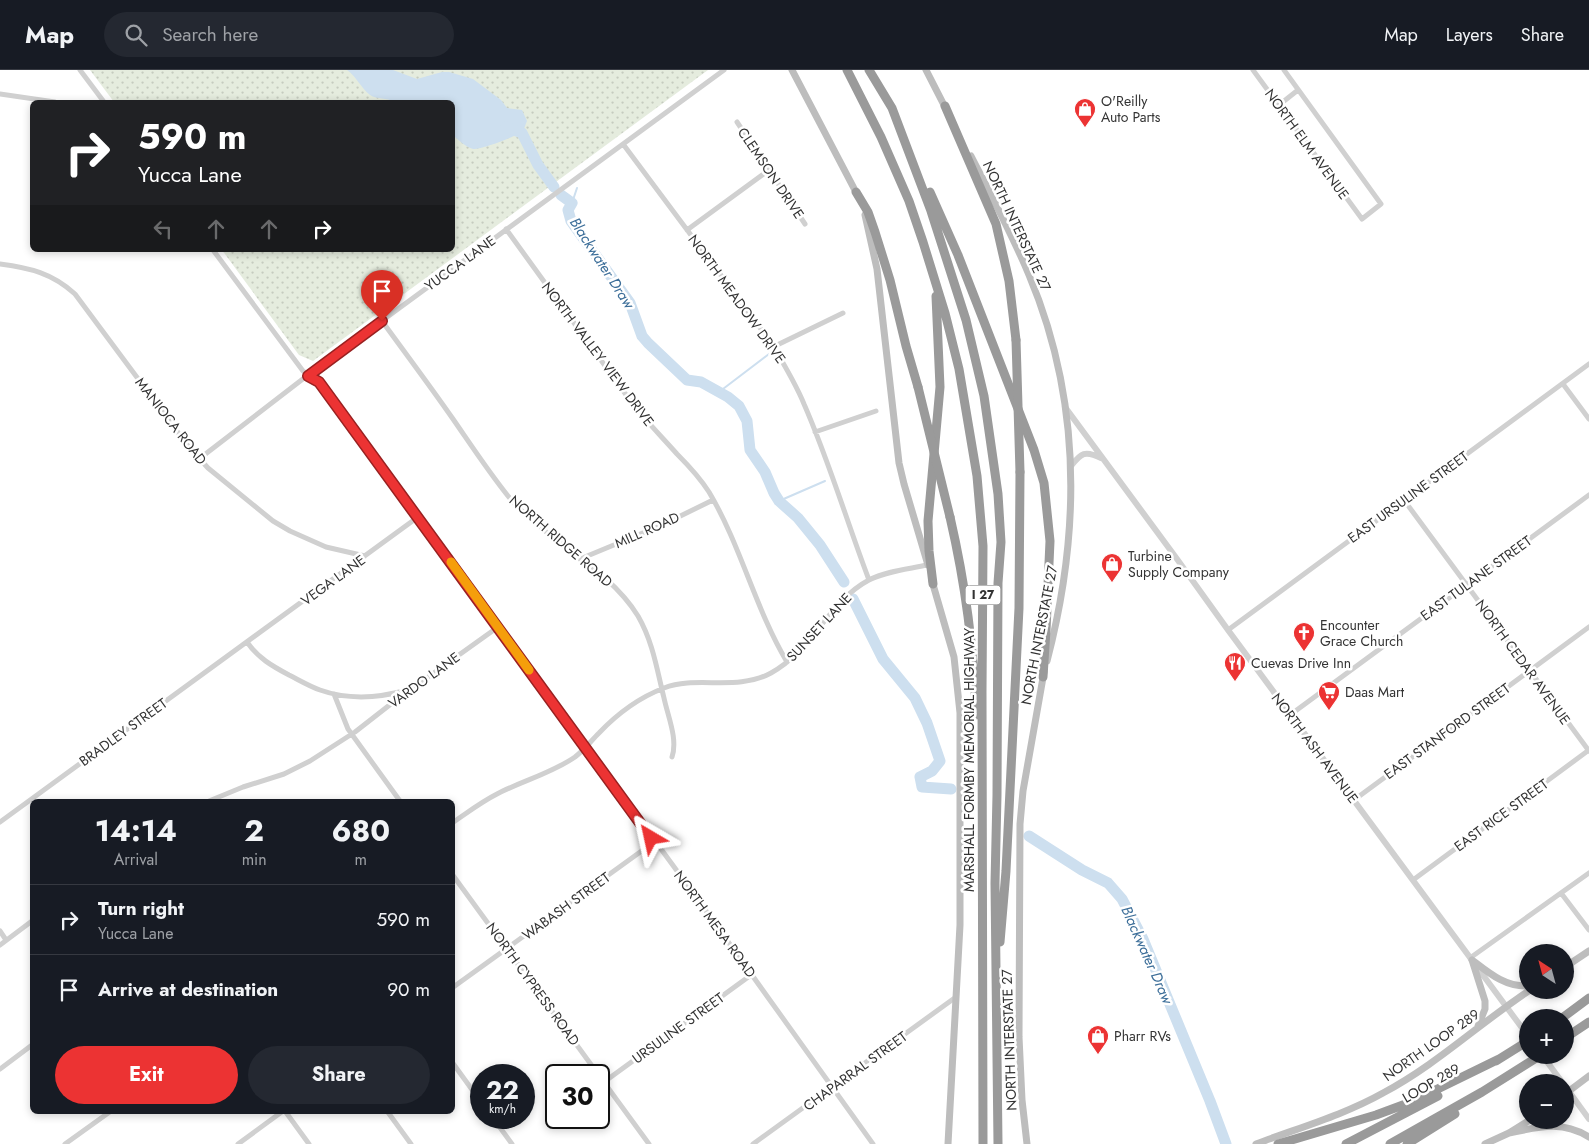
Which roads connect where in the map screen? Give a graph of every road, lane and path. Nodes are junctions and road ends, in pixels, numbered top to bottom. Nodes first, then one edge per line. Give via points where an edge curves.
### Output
1 (80, 70) edge
2 (724, 70) edge
3 (792, 70) edge
4 (847, 70) edge
5 (869, 70) edge
6 (926, 70) edge
7 (1253, 70) edge
8 (1284, 70) edge
9 (1298, 90) junction
10 (0, 94) edge
11 (41, 100) edge
12 (102, 100) edge
13 (1278, 105) junction
14 (945, 106) junction
15 (892, 108) junction
16 (737, 122) dead end
17 (624, 144) junction
18 (769, 170) junction
19 (856, 192) junction
20 (805, 224) dead end
21 (506, 229) junction
22 (687, 230) junction
23 (214, 252) edge
24 (0, 264) edge
25 (935, 283) junction
26 (844, 313) dead end
27 (382, 321) junction
28 (774, 347) junction
29 (1589, 364) edge
30 (308, 376) junction
31 (1563, 384) junction
32 (1065, 407) junction
33 (876, 411) dead end
34 (1589, 419) edge
35 (815, 432) junction
36 (199, 459) junction
37 (1104, 460) junction
38 (1071, 466) junction
39 (1589, 495) edge
40 (713, 500) junction
41 (1404, 500) junction
42 (418, 517) junction
43 (365, 556) junction
44 (580, 558) junction
45 (927, 565) junction
46 (868, 580) junction
47 (933, 584) junction
48 (1467, 585) junction
49 (498, 627) junction
50 (1589, 627) edge
51 (1228, 630) junction
52 (247, 642) junction
53 (787, 662) junction
54 (1530, 671) junction
55 (1043, 678) junction
56 (412, 689) junction
57 (662, 689) junction
58 (334, 694) junction
59 (1290, 714) junction
60 (351, 734) junction
61 (586, 748) junction
62 (1589, 751) edge
63 (672, 757) dead end
64 (983, 793) junction
65 (32, 799) edge
66 (214, 799) edge
67 (399, 799) edge
68 (30, 800) edge
69 (1354, 800) junction
70 (455, 821) edge
71 (0, 822) edge
72 (654, 842) junction
73 (1589, 873) edge
74 (455, 878) edge
75 (1413, 880) junction
76 (1561, 893) junction
77 (30, 922) edge
78 (1589, 930) edge
79 (0, 931) edge
80 (6, 940) junction
81 (0, 945) edge
82 (507, 949) junction
83 (1589, 951) edge
84 (1471, 959) junction
85 (1574, 961) edge
86 (751, 975) junction
87 (1519, 985) edge
88 (455, 986) edge
89 (956, 997) junction
90 (1519, 998) edge
91 (1589, 998) edge
92 (995, 1007) junction
93 (1506, 1007) junction
94 (1574, 1009) edge
95 (1589, 1022) edge
96 (1519, 1024) edge
97 (1478, 1028) junction
98 (1574, 1032) edge
99 (30, 1046) edge
100 (1519, 1047) edge
101 (1499, 1059) junction
102 (591, 1064) edge
103 (1527, 1064) edge
104 (1548, 1064) edge
105 (455, 1066) edge
106 (0, 1069) edge
107 (1556, 1074) edge
108 (1589, 1076) edge
109 (610, 1078) edge
110 (1574, 1085) edge
111 (470, 1087) edge
112 (832, 1087) junction
113 (610, 1090) edge
114 (1482, 1092) junction
115 (1574, 1100) edge
116 (107, 1114) edge
117 (280, 1114) edge
118 (286, 1114) edge
119 (389, 1114) edge
120 (1589, 1119) edge
121 (1519, 1127) edge
122 (501, 1129) edge
123 (1509, 1133) junction
124 (1589, 1137) edge
125 (65, 1144) edge
126 (238, 1144) edge
127 (309, 1144) edge
128 (411, 1144) edge
129 (512, 1144) edge
130 (649, 1144) edge
131 (754, 1144) edge
132 (874, 1144) edge
133 (948, 1144) edge
134 (983, 1144) edge
135 (998, 1144) edge
136 (1028, 1144) edge
137 (1256, 1144) edge
138 (1278, 1144) edge
139 (1346, 1144) edge
140 (1390, 1144) edge
141 (1407, 1144) edge
142 (1485, 1144) edge

1 - 12 street
2 - 17 street, YUCCA LANE
3 - 19 main road
4 - 25 highway, MARSHALL FORMBY MEMORIAL HIGHWAY / I 27 via 909,201
5 - 15 highway, MARSHALL FORMBY MEMORIAL HIGHWAY / I 27
6 - 14 main road, NORTH INTERSTATE 27
7 - 13 street, NORTH ELM AVENUE
8 - 9 street, NORTH ELM AVENUE
9 - 13 street
9 - 13 street, NORTH ELM AVENUE via 1381,204 1362,219
10 - 11 street
14 - 32 main road, NORTH INTERSTATE 27 via 1030,276 1057,360
14 - 92 highway, bridge via 996,224 1009,281 1016,340 1020,472 1018,638 1006,871
15 - 55 highway via 958,254 1040,471 1050,542
15 - 92 highway, MARSHALL FORMBY MEMORIAL HIGHWAY / I 27 via 931,211 966,320 984,396 998,494 1001,542
16 - 18 street, CLEMSON DRIVE
17 - 21 street, YUCCA LANE
17 - 22 street, NORTH MEADOW DRIVE
18 - 20 street, CLEMSON DRIVE
18 - 22 street
19 - 45 main road via 865,215 877,269 899,463
19 - 64 highway, bridge via 868,212 890,280 960,564 970,628
21 - 27 street, YUCCA LANE
21 - 40 street, NORTH VALLEY VIEW DRIVE via 632,403 698,477
22 - 28 street, NORTH MEADOW DRIVE
23 - 30 street, NORTH MESA ROAD
24 - 36 street, MANIOCA ROAD via 32,269 60,281 75,294
25 - 47 highway via 940,387 928,521
25 - 64 highway, MARSHALL FORMBY MEMORIAL HIGHWAY / I 27 via 960,376 980,506 984,574
26 - 28 street
27 - 30 street, YUCCA LANE
27 - 44 street, NORTH RIDGE ROAD via 508,497
28 - 35 street, NORTH MEADOW DRIVE via 804,403
29 - 31 street, EAST URSULINE STREET
30 - 36 street, YUCCA LANE
30 - 42 street, NORTH MESA ROAD via 319,382
31 - 34 street
31 - 41 street, EAST URSULINE STREET
32 - 37 street, NORTH ASH AVENUE
32 - 38 main road, NORTH INTERSTATE 27
33 - 35 street
35 - 46 street, NORTH MEADOW DRIVE
36 - 43 street, MANIOCA ROAD via 290,532 326,547
37 - 38 street via 1087,453 1076,458
37 - 51 street, NORTH ASH AVENUE
38 - 55 main road, NORTH INTERSTATE 27 via 1068,553 1057,621
39 - 48 street, EAST TULANE STREET
40 - 44 street, MILL ROAD via 662,525
40 - 53 street, NORTH VALLEY VIEW DRIVE via 775,642
41 - 48 street, NORTH CEDAR AVENUE
41 - 51 street, EAST URSULINE STREET
42 - 43 street, VEGA LANE
42 - 49 street, NORTH MESA ROAD
43 - 52 street, VEGA LANE
44 - 57 street, NORTH RIDGE ROAD via 620,594 637,615 654,654
45 - 46 street, SUNSET LANE
45 - 47 main road
46 - 53 street, SUNSET LANE via 836,608
47 - 89 main road via 954,657 960,697 961,886
48 - 54 street, NORTH CEDAR AVENUE
48 - 59 street, EAST TULANE STREET
49 - 56 street, VARDO LANE
49 - 61 street, NORTH MESA ROAD
50 - 54 street, EAST STANFORD STREET
51 - 59 street, NORTH ASH AVENUE
52 - 58 street via 254,653 272,666 318,690
52 - 65 street, BRADLEY STREET
53 - 57 street, SUNSET LANE via 755,680 680,684
54 - 62 street, NORTH CEDAR AVENUE
54 - 69 street, EAST STANFORD STREET
55 - 136 main road, NORTH INTERSTATE 27 via 1020,824 1019,1037
56 - 58 street via 370,697
56 - 60 street, VARDO LANE
57 - 61 street, SUNSET LANE via 624,709
57 - 63 street, NORTH RIDGE ROAD via 675,744
58 - 60 street
59 - 69 street, NORTH ASH AVENUE
60 - 66 street, VARDO LANE via 284,774
60 - 67 street
61 - 70 street, SUNSET LANE via 568,761 482,802
61 - 72 street, NORTH MESA ROAD
62 - 75 street, EAST RICE STREET
64 - 134 highway, MARSHALL FORMBY MEMORIAL HIGHWAY / I 27
68 - 71 street, BRADLEY STREET
69 - 75 street, NORTH ASH AVENUE
72 - 82 street, WABASH STREET
72 - 86 street, NORTH MESA ROAD
73 - 76 street
74 - 82 street, NORTH CYPRESS ROAD
75 - 84 street, NORTH ASH AVENUE
76 - 78 street
76 - 84 street
77 - 80 street
79 - 80 street
80 - 81 street
82 - 88 street, WABASH STREET
82 - 102 street, NORTH CYPRESS ROAD
83 - 85 main road
84 - 87 main road via 1497,979
84 - 93 street, NORTH ASH AVENUE
84 - 97 main road via 1485,1001
86 - 109 street, URSULINE STREET
86 - 112 street, NORTH MESA ROAD
89 - 112 street, CHAPARRAL STREET
89 - 133 main road
90 - 93 main road, NORTH LOOP 289
91 - 94 highway
92 - 135 highway, MARSHALL FORMBY MEMORIAL HIGHWAY / I 27
93 - 96 street, NORTH ASH AVENUE
93 - 97 main road, NORTH LOOP 289
95 - 98 highway
97 - 137 main road, NORTH LOOP 289 via 1414,1075 1358,1107
99 - 106 street
100 - 101 highway, LOOP 289
101 - 138 highway via 1411,1102
101 - 139 highway, LOOP 289 via 1425,1103
103 - 114 highway
104 - 107 street
105 - 111 street
108 - 110 main road
112 - 131 street, CHAPARRAL STREET
112 - 132 street, NORTH MESA ROAD
113 - 130 street, NORTH CYPRESS ROAD
114 - 140 highway
114 - 141 highway via 1447,1120
115 - 120 street
116 - 125 street
117 - 126 street
118 - 127 street
119 - 128 street
121 - 123 main road
122 - 129 street
123 - 124 main road via 1553,1125 1568,1127
123 - 142 main road

